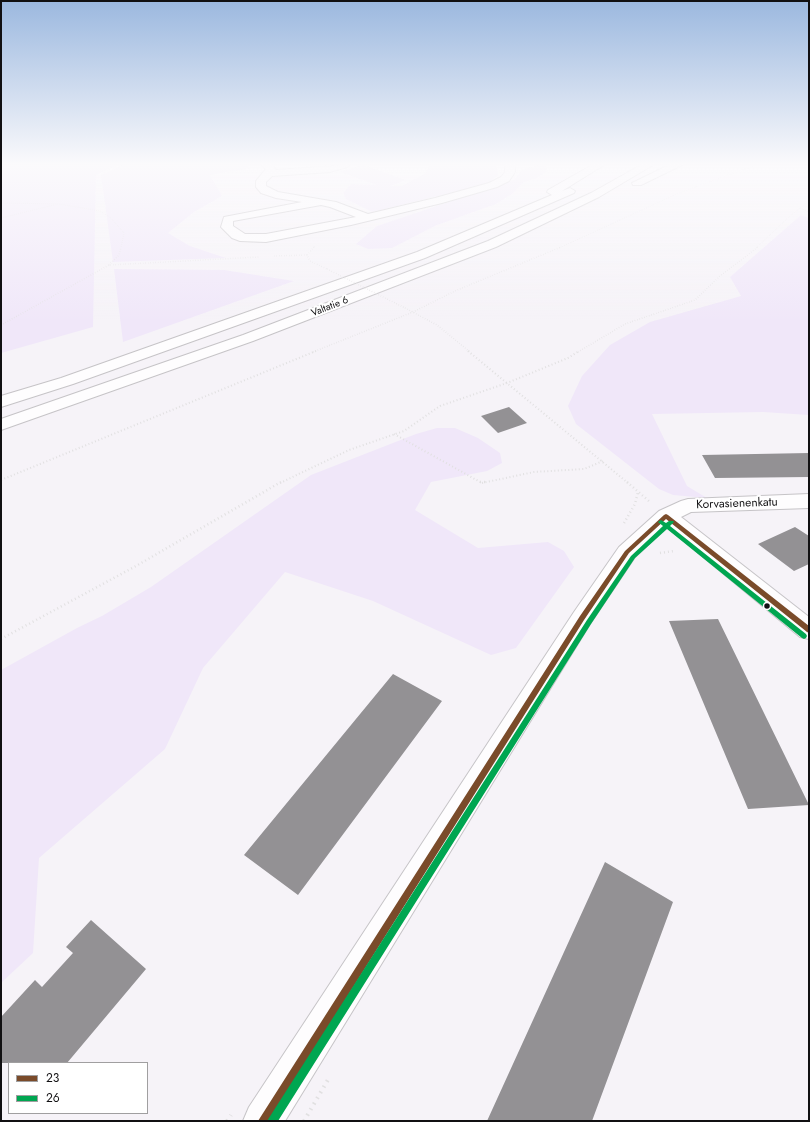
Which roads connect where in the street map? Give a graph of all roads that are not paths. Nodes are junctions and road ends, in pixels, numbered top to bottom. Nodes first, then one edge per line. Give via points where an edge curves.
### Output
1 (237, 217) edge
2 (364, 217) edge
3 (510, 217) edge
4 (548, 217) edge
5 (1, 402) edge
6 (1, 425) edge
7 (809, 501) edge
8 (666, 516) junction
9 (809, 630) edge
10 (264, 1121) edge

1 - 2 main road via 228,219 227,227 244,238 266,238
3 - 5 main road, Valtatie 6 via 421,255 222,328
4 - 6 main road, Valtatie 6 via 492,244 393,284
7 - 8 main road, Korvasienenkatu via 688,506
8 - 9 main road
8 - 10 main road, Korvasienenkatu via 627,552 582,618

